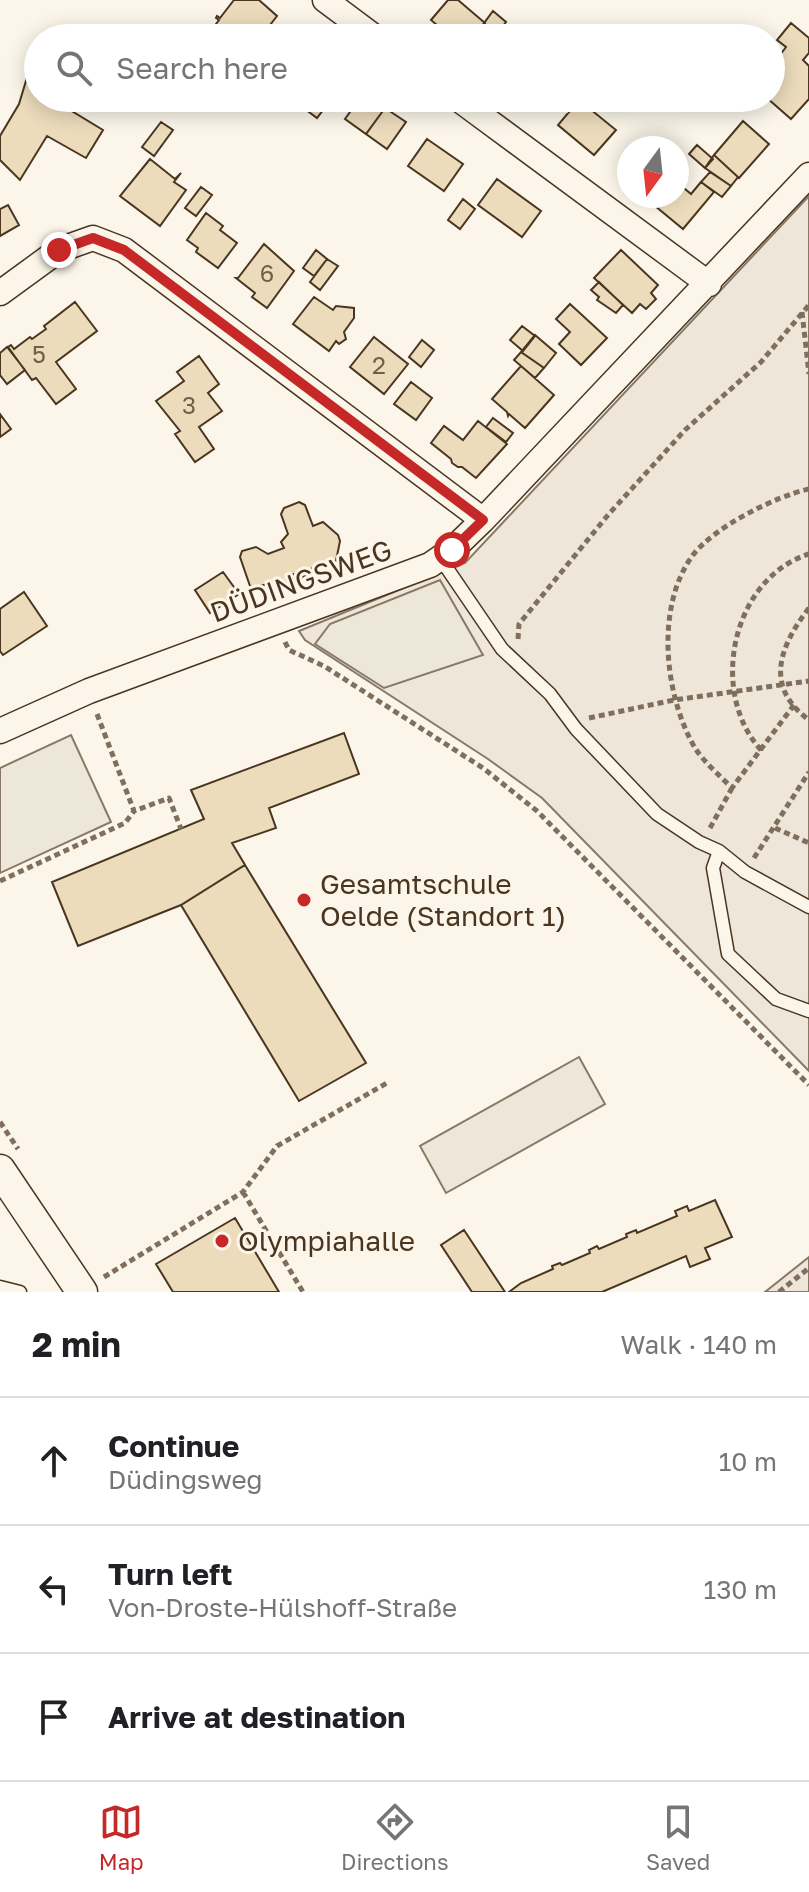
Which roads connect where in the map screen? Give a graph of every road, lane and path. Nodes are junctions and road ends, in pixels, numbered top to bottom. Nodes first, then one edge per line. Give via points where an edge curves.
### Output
1 (325, 0) edge
2 (357, 24) edge
3 (476, 112) edge
4 (809, 175) edge
5 (709, 284) junction
6 (0, 293) edge
7 (809, 305) edge
8 (802, 312) junction
9 (809, 374) edge
10 (809, 489) edge
11 (483, 520) junction
12 (809, 554) edge
13 (440, 558) junction
14 (809, 608) edge
15 (276, 623) junction
16 (515, 662) junction
17 (809, 681) edge
18 (782, 684) junction
19 (89, 691) junction
20 (734, 691) junction
21 (674, 700) junction
22 (794, 705) junction
23 (809, 720) edge
24 (570, 722) junction
25 (0, 731) edge
26 (761, 750) junction
27 (808, 776) edge
28 (732, 788) junction
29 (134, 811) junction
30 (775, 828) junction
31 (181, 829) dead end
32 (701, 842) junction
33 (809, 843) edge
34 (719, 851) junction
35 (745, 872) junction
36 (0, 881) edge
37 (809, 907) edge
38 (809, 1011) edge
39 (387, 1083) dead end
40 (809, 1085) edge
41 (0, 1170) edge
42 (243, 1192) junction
43 (809, 1268) edge
44 (0, 1287) edge
45 (20, 1292) edge
46 (81, 1292) edge
47 (303, 1292) edge
48 (779, 1292) edge

1 - 2 street
3 - 5 street
4 - 5 street, DÜDINGSWEG
5 - 11 street, DÜDINGSWEG
6 - 11 street via 59,250 93,238 124,250
7 - 8 path
8 - 9 path
8 - 16 path via 761,362 685,430 608,515 519,624
10 - 21 path via 784,495 723,529 693,554 674,592 669,633
11 - 13 street, DÜDINGSWEG
12 - 20 path via 768,576 755,591 738,633
13 - 15 street, DÜDINGSWEG
13 - 16 lane
14 - 18 path via 784,650
15 - 19 street, DÜDINGSWEG
15 - 40 path via 289,650 324,666 483,768 537,811
16 - 24 lane via 550,694
17 - 18 path
18 - 20 path
18 - 22 path via 783,695
19 - 25 street, DÜDINGSWEG
19 - 29 path
20 - 21 path
20 - 26 path via 747,735
21 - 24 path
21 - 28 path via 696,749
22 - 23 path
22 - 26 path
24 - 32 lane via 657,814
26 - 28 path
27 - 30 path
28 - 32 path
29 - 31 path via 169,798
29 - 36 path via 125,823
30 - 33 path
30 - 35 path
32 - 34 lane
34 - 35 lane
34 - 38 lane via 713,868 728,954 776,999
35 - 37 lane
39 - 42 path via 277,1146
41 - 46 street
42 - 46 path
42 - 47 path
43 - 48 path
44 - 45 lane

